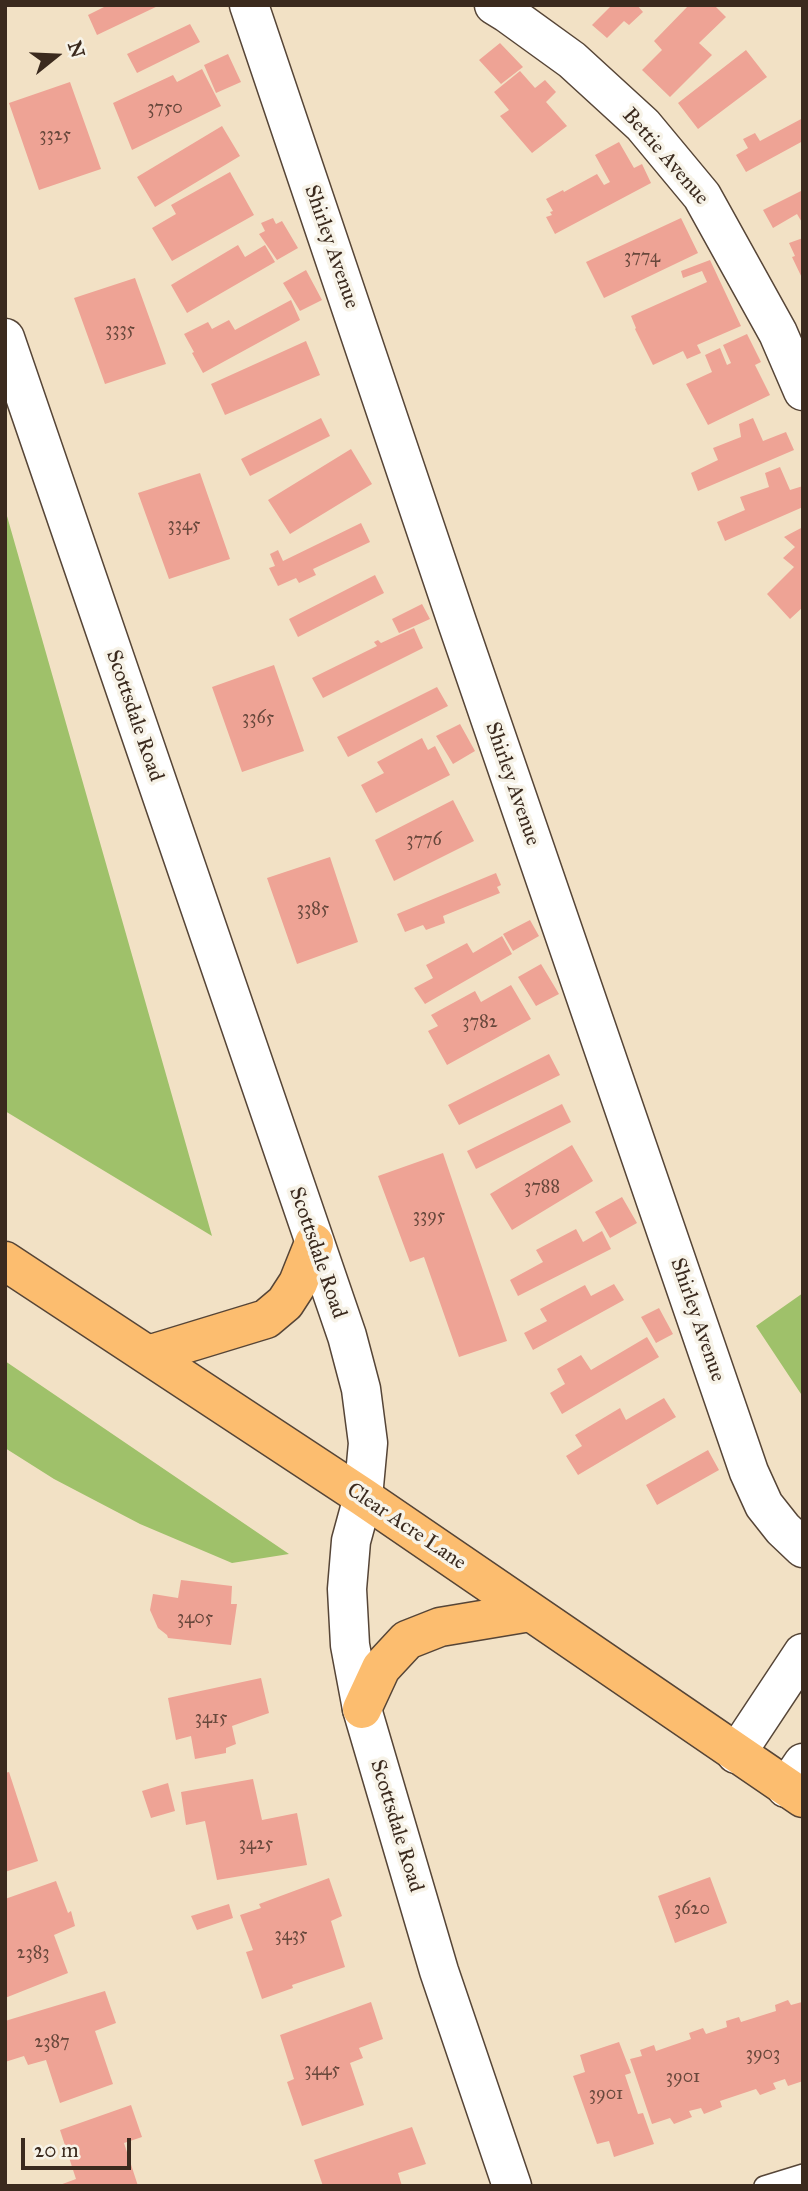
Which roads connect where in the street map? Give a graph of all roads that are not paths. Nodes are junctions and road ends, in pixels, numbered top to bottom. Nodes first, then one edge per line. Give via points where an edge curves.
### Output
1 (249, 5) edge
2 (494, 5) edge
3 (5, 338) edge
4 (803, 391) edge
5 (314, 1243) junction
6 (5, 1261) edge
7 (148, 1355) junction
8 (362, 1497) junction
9 (803, 1548) edge
10 (530, 1612) junction
11 (803, 1653) edge
12 (362, 1709) junction
13 (736, 1754) junction
14 (797, 1783) edge
15 (803, 2174) edge
16 (512, 2186) edge
17 (764, 2186) edge

1 - 9 street, Shirley Avenue via 749,1472 764,1505
2 - 4 street, Bettie Avenue via 572,60 643,125 702,196 778,333
3 - 5 street, Scottsdale Road
5 - 7 main road via 298,1283 285,1303 266,1319
5 - 8 street, Scottsdale Road via 347,1336 360,1389 368,1444
6 - 7 main road, Clear Acre Lane
7 - 8 main road, Clear Acre Lane
8 - 10 main road, Clear Acre Lane
8 - 12 street, Scottsdale Road via 351,1541 347,1589 350,1645
10 - 12 main road via 440,1627 407,1640 381,1668
10 - 13 main road, Clear Acre Lane
11 - 13 street
12 - 16 street, Scottsdale Road via 439,1971
13 - 14 main road, Clear Acre Lane
15 - 17 lane

